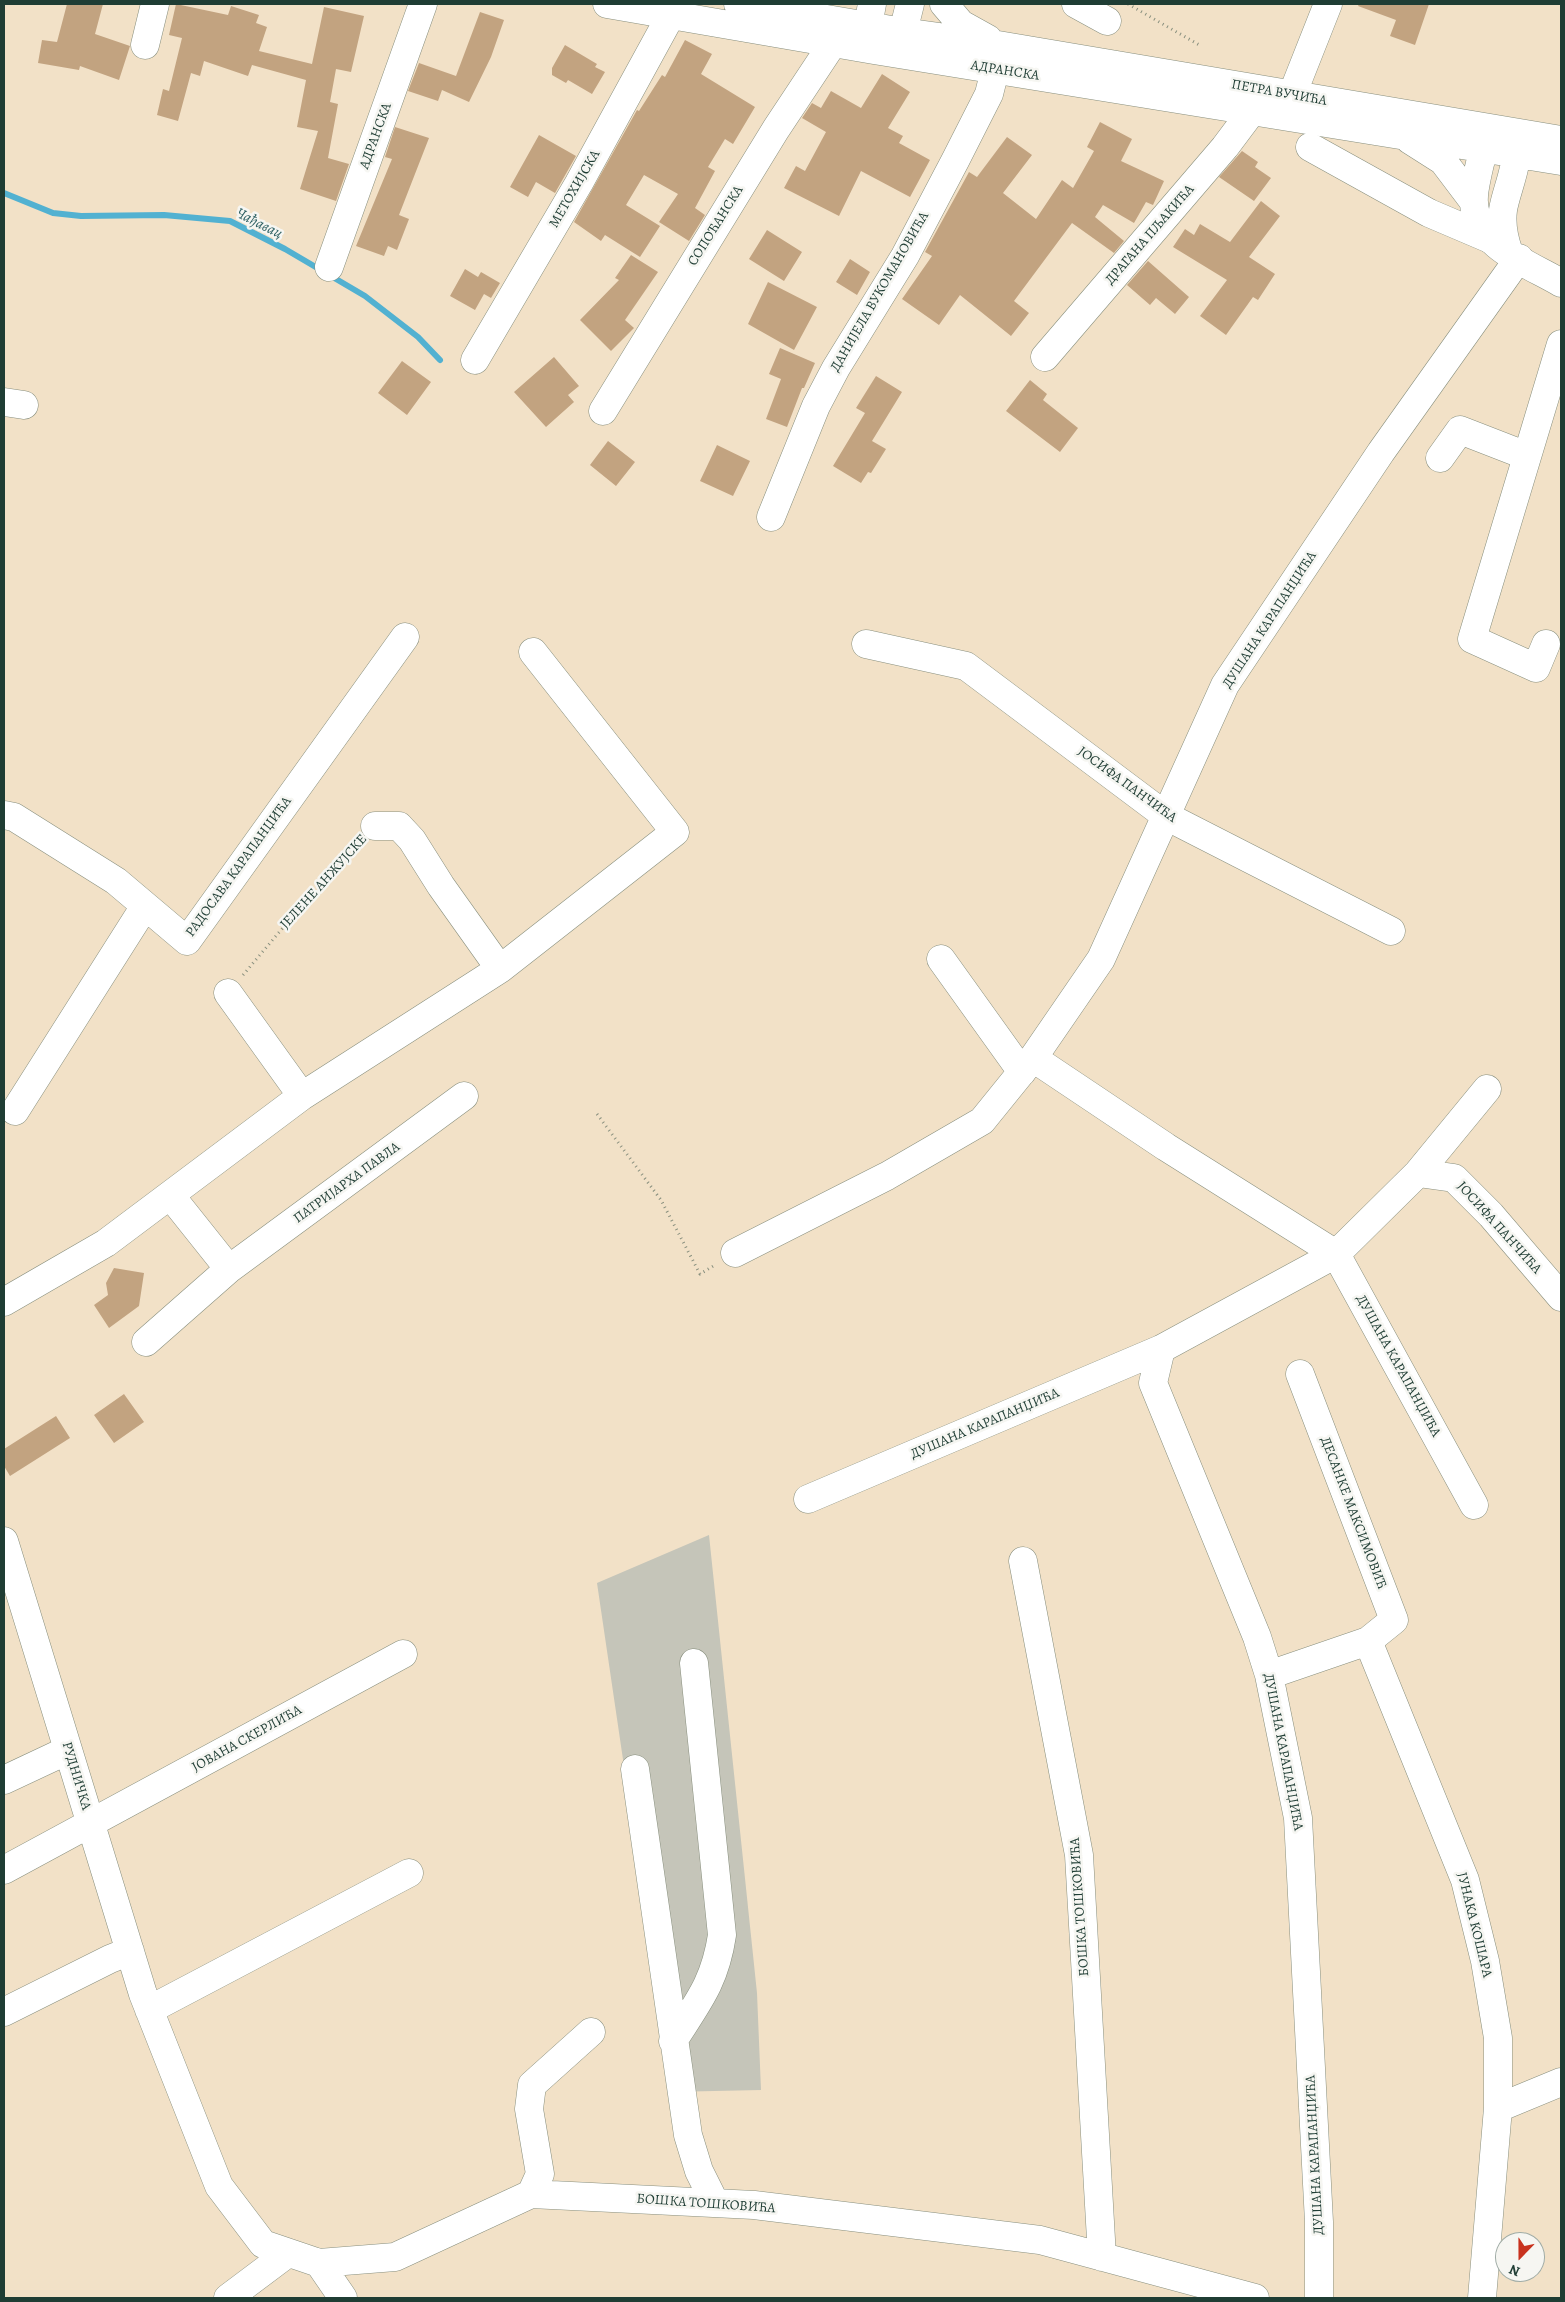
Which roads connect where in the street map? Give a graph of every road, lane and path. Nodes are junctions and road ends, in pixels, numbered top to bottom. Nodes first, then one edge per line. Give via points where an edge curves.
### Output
1 (154, 4) edge
2 (422, 4) edge
3 (607, 4) edge
4 (738, 4) edge
5 (846, 4) edge
6 (910, 4) edge
7 (944, 4) edge
8 (1076, 4) edge
9 (1128, 4) edge
10 (1328, 4) edge
11 (786, 12) junction
12 (671, 16) junction
13 (1107, 21) dead end
14 (903, 32) junction
15 (875, 33) edge
16 (833, 43) junction
17 (145, 44) dead end
18 (1201, 46) dead end
19 (996, 57) junction
20 (1292, 95) junction
21 (1252, 111) junction
22 (1403, 135) junction
23 (1561, 140) edge
24 (1503, 141) junction
25 (1310, 148) dead end
26 (1561, 161) edge
27 (1561, 168) edge
28 (1474, 202) junction
29 (1503, 210) junction
30 (1506, 250) junction
31 (329, 267) dead end
32 (1561, 283) edge
33 (1561, 344) edge
34 (1045, 357) dead end
35 (475, 360) dead end
36 (602, 411) dead end
37 (1527, 456) junction
38 (1440, 458) dead end
39 (771, 518) dead end
40 (405, 637) dead end
41 (866, 644) dead end
42 (1546, 644) dead end
43 (533, 652) dead end
44 (4, 815) edge
45 (1166, 816) junction
46 (375, 826) joint
47 (145, 906) junction
48 (1391, 931) dead end
49 (941, 958) dead end
50 (500, 969) junction
51 (228, 994) joint
52 (1028, 1065) junction
53 (1487, 1089) dead end
54 (302, 1096) junction
55 (464, 1096) dead end
56 (15, 1111) dead end
57 (597, 1114) dead end
58 (1418, 1173) junction
59 (170, 1195) junction
60 (735, 1253) joint
61 (1336, 1254) junction
62 (229, 1270) junction
63 (1561, 1297) edge
64 (4, 1302) edge
65 (146, 1342) dead end
66 (1161, 1348) junction
67 (1300, 1374) dead end
68 (808, 1499) dead end
69 (1474, 1505) dead end
70 (4, 1541) edge
71 (1023, 1561) dead end
72 (1368, 1641) junction
73 (403, 1654) dead end
74 (694, 1663) dead end
75 (1269, 1675) junction
76 (68, 1750) junction
77 (636, 1769) dead end
78 (4, 1780) edge
79 (91, 1824) junction
80 (4, 1870) edge
81 (409, 1873) dead end
82 (130, 1951) junction
83 (150, 2010) junction
84 (4, 2012) edge
85 (591, 2032) dead end
86 (673, 2042) junction
87 (1561, 2082) edge
88 (1498, 2108) junction
89 (531, 2194) junction
90 (715, 2203) junction
91 (288, 2253) junction
92 (1102, 2257) junction
93 (319, 2263) junction
94 (228, 2298) edge
95 (343, 2298) edge
96 (1255, 2298) edge
97 (1319, 2298) edge
98 (1482, 2298) edge

1 - 17 street
2 - 31 street, АДРАНСКА
3 - 12 street, АДРАНСКА
4 - 11 street, АДРАНСКА
5 - 11 street via 822,10
6 - 14 street
7 - 19 street
8 - 13 street
9 - 18 path
10 - 20 street
11 - 15 street, АДРАНСКА
12 - 16 street, АДРАНСКА
12 - 35 street, МЕТОХИЈСКА via 579,184
14 - 15 street via 896,43
14 - 19 street, АДРАНСКА
15 - 16 street, АДРАНСКА
15 - 19 street, АДРАНСКА
16 - 36 street, СОПОЋАНСКА
19 - 20 street, ПЕТРА ВУЧИЋА
19 - 21 street, АДРАНСКА
19 - 39 street, ДАНИЈЕЛА ВУКОМАНОВИЋА via 989,94 919,229 816,406
20 - 24 street, ПЕТРА ВУЧИЋА
21 - 22 street, АДРАНСКА
21 - 34 street, ДРАГАНА ПЉАКИЋА via 1225,147
22 - 24 street, ПЕТРА ВУЧИЋА
22 - 28 street via 1442,161
23 - 24 street, ПЕТРА ВУЧИЋА
24 - 26 street, ПЕТРА ВУЧИЋА
24 - 28 street
24 - 29 street
25 - 30 street via 1429,213
27 - 29 street via 1531,175
28 - 30 street via 1476,214
29 - 30 street
30 - 32 street
30 - 45 street, ДУШАНА КАРАПАНЏИЋА via 1381,452 1225,685
33 - 37 street
37 - 38 street via 1460,430
37 - 42 street via 1472,639 1536,668
40 - 47 street, РАДОСАВА КАРАПАНЏИЋА via 187,941
41 - 45 street, ЈОСИФА ПАНЧИЋА via 966,666
43 - 50 street via 675,832
44 - 47 street, РАДОСАВА КАРАПАНЏИЋА via 14,817 116,881
45 - 48 street, ЈОСИФА ПАНЧИЋА
45 - 52 street, ДУШАНА КАРАПАНЏИЋА via 1102,958
46 - 50 street, ЈЕЛЕНЕ АНЖУЈСКЕ via 398,826 412,840
46 - 51 path, ЈЕЛЕНЕ АНЖУЈСКЕ via 357,840
47 - 56 street
49 - 52 street
50 - 54 street
51 - 54 street
52 - 60 street, ДУШАНА КАРАПАНЏИЋА via 982,1121 887,1176
52 - 61 street, ДУШАНА КАРАПАНЏИЋА
53 - 58 street
54 - 59 street
55 - 62 street, ПАТРИЈАРХА ПАВЛА
57 - 60 path via 661,1200 700,1274
58 - 61 street, ДУШАНА КАРАПАНЏИЋА
58 - 63 street, ЈОСИФА ПАНЧИЋА via 1454,1178 1491,1215
59 - 62 street
59 - 64 street via 106,1243
61 - 66 street, ДУШАНА КАРАПАНЏИЋА
61 - 69 street, ДУШАНА КАРАПАНЏИЋА
62 - 65 street, ПАТРИЈАРХА ПАВЛА
66 - 68 street, ДУШАНА КАРАПАНЏИЋА
66 - 75 street, ДУШАНА КАРАПАНЏИЋА via 1153,1383 1257,1637
67 - 72 street, ДЕСАНКЕ МАКСИМОВИЋ via 1394,1620
70 - 76 street, РУДНИЧКА
71 - 92 street, БОШКА ТОШКОВИЋА via 1079,1856
72 - 75 street
72 - 88 street, ЈУНАКА КОШАРА via 1465,1880 1485,1961 1498,2038
73 - 79 street, ЈОВАНА СКЕРЛИЋА
74 - 86 street via 722,1935 718,1961 708,1988
75 - 97 street, ДУШАНА КАРАПАНЏИЋА via 1298,1818 1319,2222
76 - 78 street
76 - 79 street, РУДНИЧКА
77 - 86 street
79 - 80 street, ЈОВАНА СКЕРЛИЋА
79 - 82 street, РУДНИЧКА
81 - 83 street
82 - 83 street, РУДНИЧКА
82 - 84 street
83 - 91 street, РУДНИЧКА via 219,2186 263,2244
85 - 89 street via 532,2085 529,2109 540,2174
86 - 90 street via 688,2135 699,2171
87 - 88 street
88 - 98 street, ЈУНАКА КОШАРА
89 - 90 street, БОШКА ТОШКОВИЋА
89 - 93 street, БОШКА ТОШКОВИЋА via 395,2256
90 - 92 street, БОШКА ТОШКОВИЋА via 766,2206 1040,2240
91 - 93 street, РУДНИЧКА
91 - 94 street
92 - 96 street, БОШКА ТОШКОВИЋА
93 - 95 street

